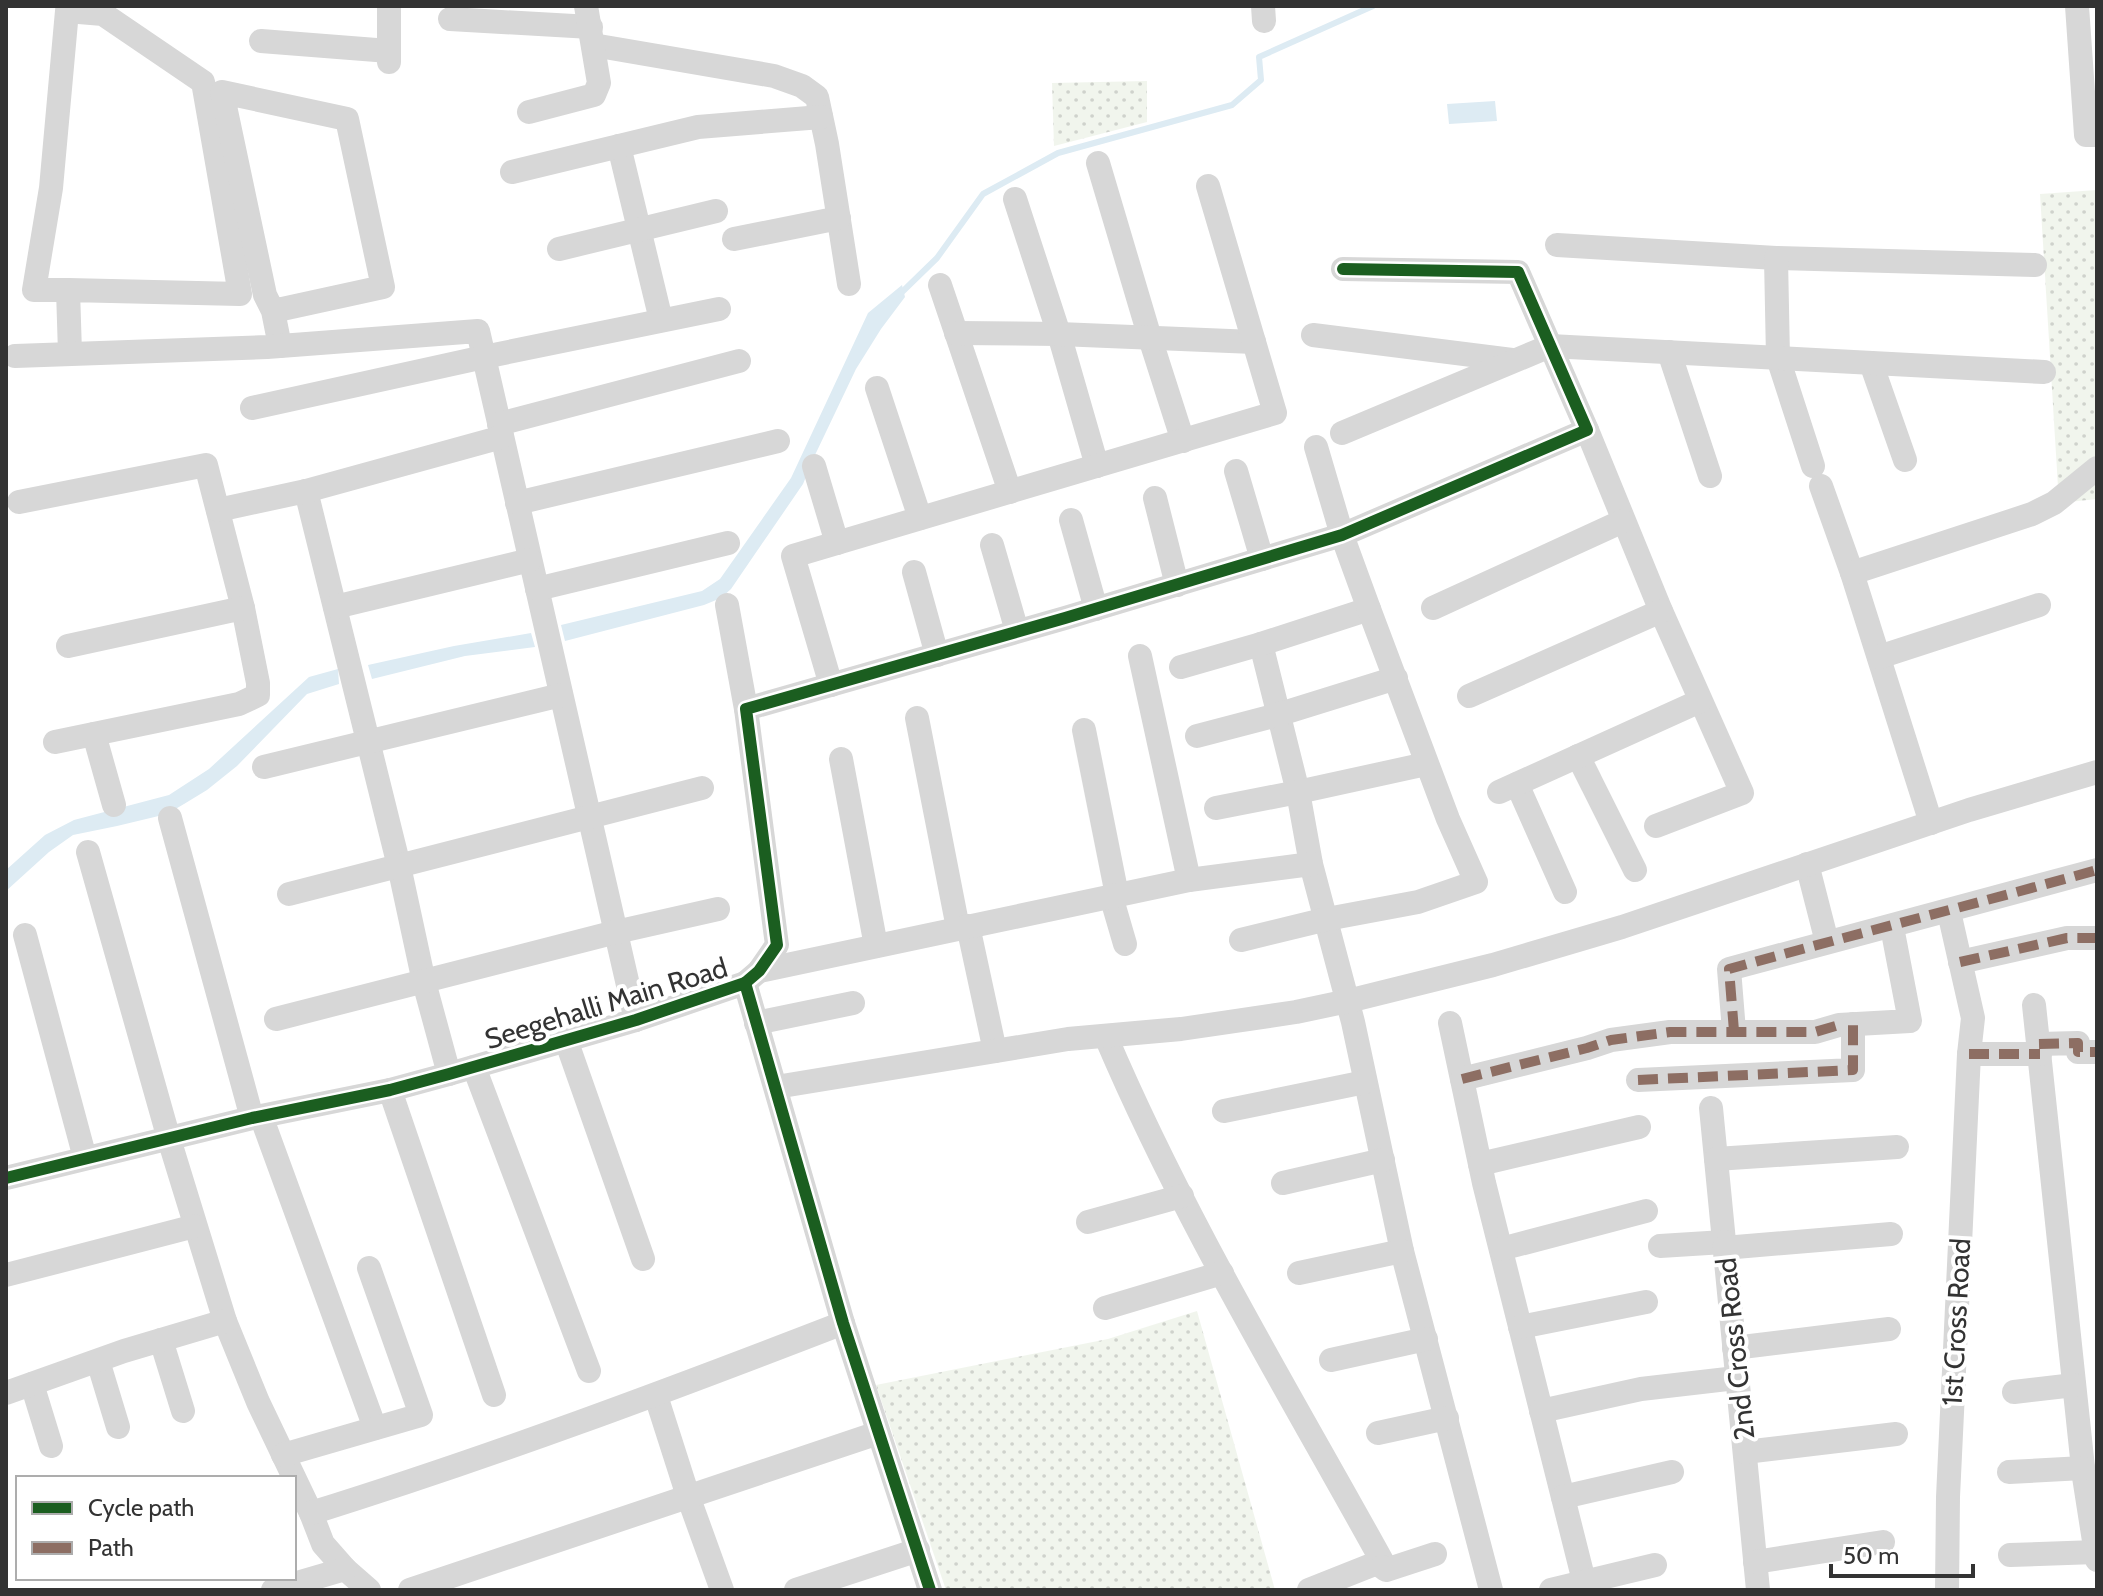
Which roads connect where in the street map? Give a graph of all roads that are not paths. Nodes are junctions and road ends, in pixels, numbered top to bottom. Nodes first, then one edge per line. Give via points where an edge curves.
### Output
1 (389, 6) edge
2 (2077, 6) edge
3 (450, 19) dead end
4 (590, 26) edge
5 (261, 41) dead end
6 (2088, 47) edge
7 (529, 112) dead end
8 (821, 117) junction
9 (2097, 135) edge
10 (619, 146) junction
11 (1098, 163) dead end
12 (512, 172) dead end
13 (1208, 186) dead end
14 (1015, 199) dead end
15 (716, 211) dead end
16 (839, 218) junction
17 (639, 229) junction
18 (734, 239) dead end
19 (1557, 245) dead end
20 (559, 249) dead end
21 (1776, 258) junction
22 (2035, 265) dead end
23 (1343, 269) dead end
24 (849, 284) dead end
25 (940, 285) dead end
26 (68, 290) junction
27 (719, 309) dead end
28 (273, 311) junction
29 (661, 320) junction
30 (956, 333) junction
31 (1059, 334) junction
32 (1313, 335) dead end
33 (1150, 338) junction
34 (1254, 342) junction
35 (280, 346) junction
36 (1550, 346) junction
37 (1669, 352) junction
38 (70, 353) junction
39 (15, 356) dead end
40 (484, 357) junction
41 (1778, 358) junction
42 (739, 361) dead end
43 (1514, 361) junction
44 (1871, 363) junction
45 (2044, 372) dead end
46 (877, 388) dead end
47 (252, 408) dead end
48 (501, 430) junction
49 (1587, 430) junction
50 (1342, 433) dead end
51 (778, 441) dead end
52 (1183, 441) junction
53 (1316, 447) dead end
54 (1905, 460) dead end
55 (814, 466) dead end
56 (1097, 466) junction
57 (2097, 468) edge
58 (1236, 471) dead end
59 (1710, 476) dead end
60 (306, 491) junction
61 (1010, 492) junction
62 (1155, 498) dead end
63 (19, 502) dead end
64 (517, 503) junction
65 (218, 510) junction
66 (920, 518) junction
67 (1071, 520) dead end
68 (1623, 521) junction
69 (1342, 535) junction
70 (728, 543) dead end
71 (837, 543) junction
72 (992, 545) dead end
73 (1262, 559) junction
74 (530, 560) junction
75 (914, 572) dead end
76 (1852, 573) junction
77 (1177, 585) junction
78 (537, 589) junction
79 (727, 605) dead end
80 (2039, 605) dead end
81 (335, 607) junction
82 (243, 608) junction
83 (1433, 608) dead end
84 (1096, 609) junction
85 (1369, 609) junction
86 (1661, 611) junction
87 (1017, 631) junction
88 (1261, 644) junction
89 (68, 646) dead end
90 (937, 655) junction
91 (1140, 656) dead end
92 (1879, 657) junction
93 (1181, 667) dead end
94 (1396, 678) junction
95 (831, 685) junction
96 (561, 695) junction
97 (1469, 696) dead end
98 (1700, 701) junction
99 (746, 709) junction
100 (1277, 715) junction
101 (917, 718) dead end
102 (1084, 730) dead end
103 (94, 734) junction
104 (1197, 736) dead end
105 (367, 741) junction
106 (55, 742) dead end
107 (1578, 756) junction
108 (841, 759) dead end
109 (1426, 764) junction
110 (264, 767) dead end
111 (2097, 772) edge
112 (702, 788) dead end
113 (1298, 792) junction
114 (114, 805) dead end
115 (1216, 808) dead end
116 (590, 817) junction
117 (170, 818) dead end
118 (1931, 823) junction
119 (1656, 826) dead end
120 (88, 852) dead end
121 (1311, 864) junction
122 (1807, 864) junction
123 (399, 866) junction
124 (1635, 870) dead end
125 (2097, 870) edge
126 (1189, 880) junction
127 (1565, 892) dead end
128 (289, 894) dead end
129 (1114, 895) junction
130 (718, 909) dead end
131 (1949, 912) junction
132 (1327, 919) junction
133 (963, 927) junction
134 (1892, 927) junction
135 (616, 932) junction
136 (25, 935) dead end
137 (2097, 938) edge
138 (1241, 940) dead end
139 (1827, 942) junction
140 (1125, 944) dead end
141 (876, 946) junction
142 (1960, 962) junction
143 (752, 977) junction
144 (424, 982) junction
145 (1348, 1001) junction
146 (853, 1003) dead end
147 (2034, 1005) dead end
148 (276, 1019) dead end
149 (636, 1020) junction
150 (756, 1023) junction
151 (1450, 1023) dead end
152 (1853, 1024) junction
153 (1734, 1031) junction
154 (1106, 1037) junction
155 (566, 1040) junction
156 (2039, 1049) junction
157 (995, 1051) junction
158 (2097, 1052) edge
159 (1969, 1054) junction
160 (474, 1067) junction
161 (449, 1074) junction
162 (1462, 1079) junction
163 (1638, 1080) dead end
164 (1365, 1082) junction
165 (776, 1087) junction
166 (390, 1090) junction
167 (1711, 1108) dead end
168 (1224, 1111) dead end
169 (257, 1117) junction
170 (1639, 1127) dead end
171 (169, 1139) junction
172 (1897, 1147) dead end
173 (85, 1158) junction
174 (1716, 1159) junction
175 (1383, 1160) junction
176 (1480, 1164) junction
177 (6, 1178) edge
178 (1283, 1183) dead end
179 (1182, 1196) junction
180 (1646, 1211) dead end
181 (1088, 1222) dead end
182 (195, 1226) junction
183 (1891, 1234) dead end
184 (1724, 1245) junction
185 (1660, 1246) dead end
186 (1501, 1249) junction
187 (1402, 1251) junction
188 (643, 1259) dead end
189 (369, 1268) dead end
190 (1222, 1273) junction
191 (1299, 1273) dead end
192 (6, 1275) edge
193 (1646, 1302) dead end
194 (1105, 1308) dead end
195 (225, 1321) junction
196 (843, 1323) junction
197 (1520, 1327) junction
198 (1889, 1329) dead end
199 (1426, 1339) junction
200 (161, 1340) junction
201 (1734, 1348) junction
202 (1331, 1360) dead end
203 (98, 1361) junction
204 (589, 1371) dead end
205 (1736, 1378) junction
206 (32, 1384) junction
207 (2074, 1385) junction
208 (2014, 1392) dead end
209 (6, 1393) edge
210 (494, 1395) dead end
211 (656, 1396) junction
212 (183, 1411) dead end
213 (1541, 1411) junction
214 (1447, 1418) junction
215 (118, 1427) dead end
216 (375, 1428) junction
217 (878, 1433) junction
218 (1378, 1433) dead end
219 (1896, 1434) dead end
220 (51, 1446) dead end
221 (1745, 1452) junction
222 (283, 1455) junction
223 (2083, 1468) junction
224 (1672, 1472) dead end
225 (2009, 1472) dead end
226 (293, 1476) edge
227 (296, 1482) edge
228 (688, 1496) junction
229 (1563, 1497) junction
230 (311, 1513) junction
231 (1883, 1542) dead end
232 (918, 1550) junction
233 (1435, 1554) dead end
234 (2010, 1555) dead end
235 (2096, 1556) edge
236 (1755, 1562) junction
237 (1655, 1565) dead end
238 (1382, 1567) dead end
239 (345, 1569) junction
240 (1584, 1581) junction
241 (273, 1590) edge
242 (369, 1590) edge
243 (410, 1590) edge
244 (722, 1590) edge
245 (796, 1590) edge
246 (930, 1590) edge
247 (1309, 1590) edge
248 (1491, 1590) edge
249 (1551, 1590) edge
250 (1758, 1590) edge
251 (1947, 1590) edge

1 - 5 street via 389,57
2 - 6 street
3 - 4 street
4 - 7 street via 599,83 594,95
4 - 8 street via 802,86 817,97
6 - 9 street via 2086,135
8 - 10 street via 698,127
8 - 16 street
10 - 12 street
10 - 17 street
11 - 33 street
13 - 34 street
14 - 31 street
15 - 17 street
16 - 18 street
16 - 24 street
17 - 20 street
17 - 29 street
19 - 21 street
21 - 22 street
21 - 41 street
23 - 36 street via 1518,272
25 - 30 street
26 - 26 street via 34,290 51,188 67,11 103,14 203,82 240,294
26 - 38 street
27 - 29 street
28 - 28 street via 383,287 347,119 222,92 265,295
28 - 35 street
29 - 40 street
30 - 31 street
30 - 61 street
31 - 33 street
31 - 56 street
32 - 43 street
33 - 34 street
33 - 52 street
34 - 52 street via 1275,413
35 - 38 street
35 - 40 street via 478,331
36 - 37 street
36 - 43 street
36 - 49 street
37 - 41 street
37 - 59 street
38 - 39 street
40 - 47 street
40 - 48 street
41 - 44 street
41 - 76 street
42 - 48 street
43 - 50 street
44 - 45 street
44 - 54 street
46 - 66 street
48 - 60 street
48 - 64 street
49 - 68 street
49 - 69 street
51 - 64 street
52 - 56 street
53 - 69 street
55 - 71 street
56 - 61 street
57 - 76 street via 2032,514
58 - 73 street
60 - 65 street
60 - 81 street
61 - 66 street
62 - 77 street
63 - 65 street via 206,465
64 - 74 street
65 - 82 street
66 - 71 street
67 - 84 street
68 - 83 street
68 - 86 street
69 - 73 street
69 - 85 street
70 - 78 street
71 - 95 street via 793,556
72 - 87 street
73 - 77 street
74 - 78 street
74 - 81 street
75 - 90 street
76 - 92 street
77 - 84 street
78 - 96 street
79 - 99 street
80 - 92 street
81 - 105 street
82 - 89 street
82 - 103 street via 258,695 239,704
84 - 87 street
85 - 88 street
85 - 94 street
86 - 97 street
86 - 98 street
87 - 90 street
88 - 93 street
88 - 100 street
90 - 95 street
91 - 126 street
92 - 118 street
94 - 100 street
94 - 109 street
95 - 99 street
96 - 105 street
96 - 116 street
98 - 107 street
98 - 119 street via 1742,793
99 - 143 street via 777,945
100 - 104 street
100 - 113 street
101 - 133 street
102 - 129 street
103 - 106 street
103 - 114 street
105 - 110 street
105 - 123 street
107 - 124 street
107 - 127 street via 1508,788
108 - 141 street
109 - 113 street
109 - 132 street via 1476,882 1418,902
111 - 118 street
112 - 116 street
113 - 115 street
113 - 121 street
116 - 123 street
116 - 135 street
117 - 169 street
118 - 122 street
120 - 171 street
121 - 126 street
121 - 132 street
122 - 139 street
122 - 145 street via 1579,940
123 - 128 street
123 - 144 street
125 - 131 street
126 - 129 street
129 - 133 street
129 - 140 street
130 - 135 street
131 - 134 street
131 - 142 street, 1st Cross Road
132 - 138 street
132 - 145 street
133 - 141 street
133 - 157 street
134 - 139 street
134 - 152 street via 1910,1021
135 - 144 street
135 - 149 street
136 - 173 street
137 - 142 street via 2067,938
139 - 153 street via 1729,969
141 - 143 street
142 - 159 street, 1st Cross Road via 1973,1018
143 - 149 street, Seegehalli Main Road
143 - 150 street, Seegehalli Main Road
144 - 148 street
144 - 161 street
145 - 154 street
145 - 164 street
146 - 150 street
147 - 156 street
149 - 155 street, Seegehalli Main Road
150 - 165 street, Seegehalli Main Road
151 - 162 street
152 - 153 street via 1815,1032
152 - 163 street via 1853,1070
153 - 162 street via 1611,1040
154 - 157 street
154 - 179 street
155 - 160 street, Seegehalli Main Road
155 - 188 street
156 - 158 street via 2078,1043 2078,1052
156 - 159 street
156 - 207 street
157 - 165 street
159 - 251 street, 1st Cross Road
160 - 161 street, Seegehalli Main Road
160 - 204 street
161 - 166 street, Seegehalli Main Road
162 - 176 street
164 - 168 street
164 - 175 street
165 - 196 street, Seegehalli Main Road
166 - 169 street, Seegehalli Main Road
166 - 210 street
167 - 174 street, 2nd Cross Road
169 - 171 street, Seegehalli Main Road
169 - 216 street
170 - 176 street
171 - 173 street, Seegehalli Main Road
171 - 182 street
172 - 174 street
173 - 177 street, Seegehalli Main Road
174 - 184 street, 2nd Cross Road
175 - 178 street
175 - 187 street
176 - 186 street
179 - 181 street
179 - 190 street
180 - 186 street
182 - 192 street
182 - 195 street
183 - 184 street
184 - 185 street
184 - 201 street, 2nd Cross Road
186 - 197 street
187 - 191 street
187 - 199 street
189 - 216 street via 421,1415
190 - 194 street
190 - 247 street via 1382,1561
193 - 197 street
195 - 200 street
195 - 222 street
196 - 211 street
196 - 217 street, Seegehalli Main Road
197 - 213 street
198 - 201 street
199 - 202 street
199 - 214 street
200 - 203 street
200 - 212 street
201 - 205 street, 2nd Cross Road
203 - 206 street
203 - 215 street
205 - 213 street via 1641,1389
205 - 221 street, 2nd Cross Road
206 - 209 street
206 - 220 street
207 - 208 street
207 - 223 street
211 - 228 street
211 - 230 street
213 - 229 street
214 - 218 street
214 - 248 street
216 - 222 street
217 - 228 street
217 - 232 street, Seegehalli Main Road
219 - 221 street
221 - 236 street, 2nd Cross Road
222 - 226 street
223 - 225 street
223 - 235 street
224 - 229 street
227 - 230 street
228 - 243 street
228 - 244 street
229 - 240 street
230 - 239 street via 323,1544
231 - 236 street
232 - 245 street
232 - 246 street, Seegehalli Main Road
233 - 238 street
234 - 235 street
236 - 250 street, 2nd Cross Road
237 - 240 street
239 - 241 street
239 - 242 street
240 - 249 street

